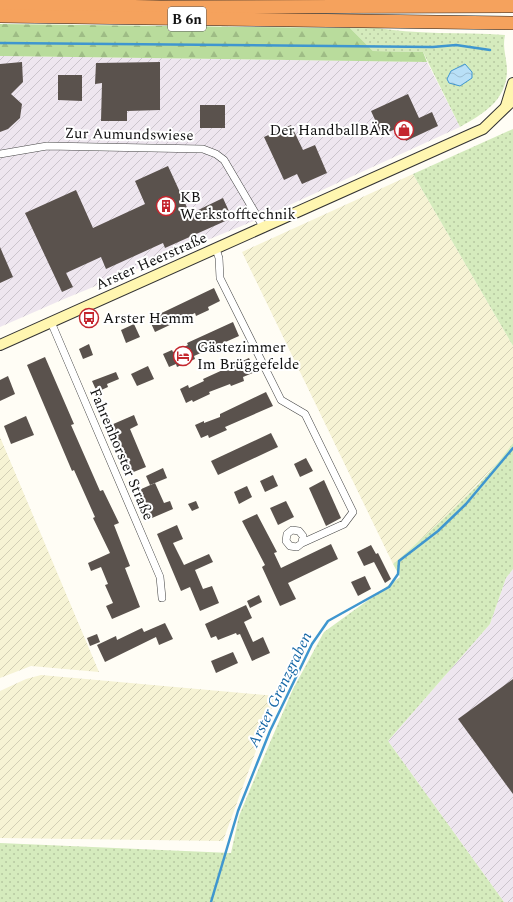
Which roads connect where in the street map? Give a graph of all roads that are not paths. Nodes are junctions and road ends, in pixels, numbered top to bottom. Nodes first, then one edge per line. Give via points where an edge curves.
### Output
1 (0, 4) edge
2 (513, 6) edge
3 (0, 16) edge
4 (513, 23) edge
5 (513, 83) edge
6 (513, 100) edge
7 (506, 108) junction
8 (0, 154) edge
9 (264, 228) junction
10 (216, 249) junction
11 (51, 322) junction
12 (0, 345) edge
13 (302, 543) dead end
14 (162, 598) dead end

1 - 2 highway, B 6n via 169,7
3 - 4 highway, B 6n
5 - 7 street
6 - 7 street, Arster Heerstraße
7 - 9 street, Arster Heerstraße via 483,128
8 - 9 street, Zur Aumundswiese via 42,146 204,148 224,160
9 - 10 street, Arster Heerstraße
10 - 11 street, Arster Heerstraße
10 - 13 street via 220,278 281,400 305,414 353,512 344,524
11 - 12 street, Arster Heerstraße
11 - 14 street, Fahrenhorster Straße via 160,577

